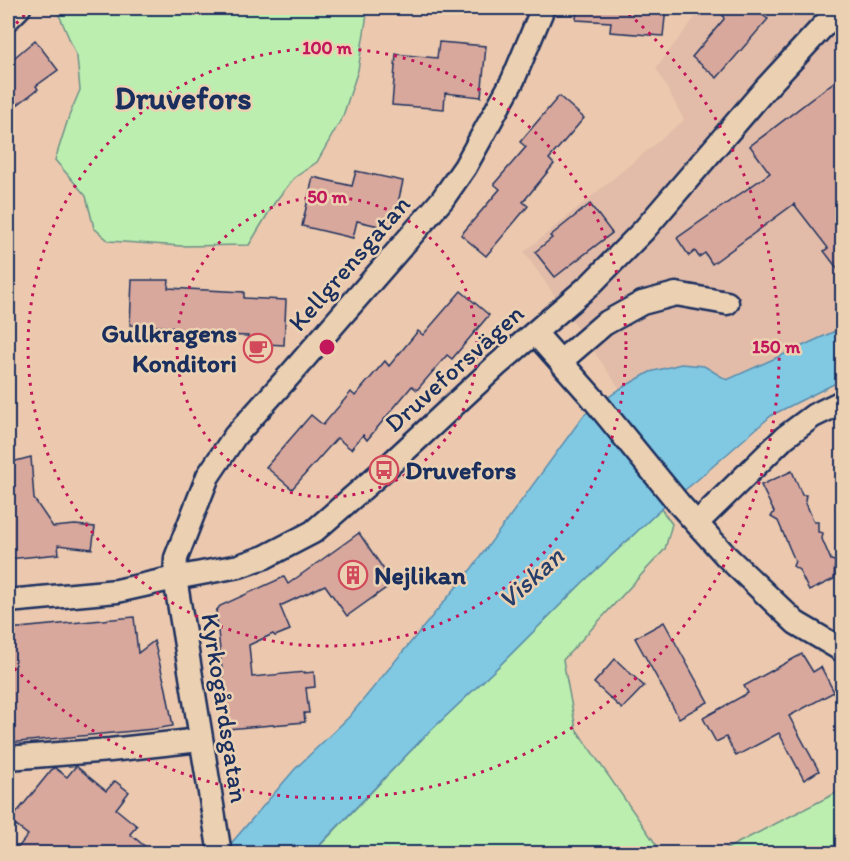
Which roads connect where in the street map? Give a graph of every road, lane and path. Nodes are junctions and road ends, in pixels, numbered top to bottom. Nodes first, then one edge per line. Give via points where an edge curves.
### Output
1 (543, 8) edge
2 (840, 8) edge
3 (727, 303) dead end
4 (535, 333) junction
5 (561, 362) junction
6 (843, 402) edge
7 (697, 523) junction
8 (175, 578) junction
9 (8, 600) edge
10 (843, 650) edge
11 (201, 740) junction
12 (8, 758) edge
13 (219, 851) edge

1 - 8 street, Kellgrensgatan via 513,80 465,167 235,436 208,476 176,558
2 - 4 street, Druveforsvägen via 644,230
3 - 5 street via 676,294 642,303 604,324
4 - 5 street
4 - 8 street, Druveforsvägen via 313,532 239,566
5 - 7 street
6 - 7 street via 813,416 785,437
7 - 10 street via 796,623
8 - 9 street, Druveforsvägen via 117,591
8 - 11 street, Kyrkogårdsgatan
11 - 12 street
11 - 13 street, Kyrkogårdsgatan

